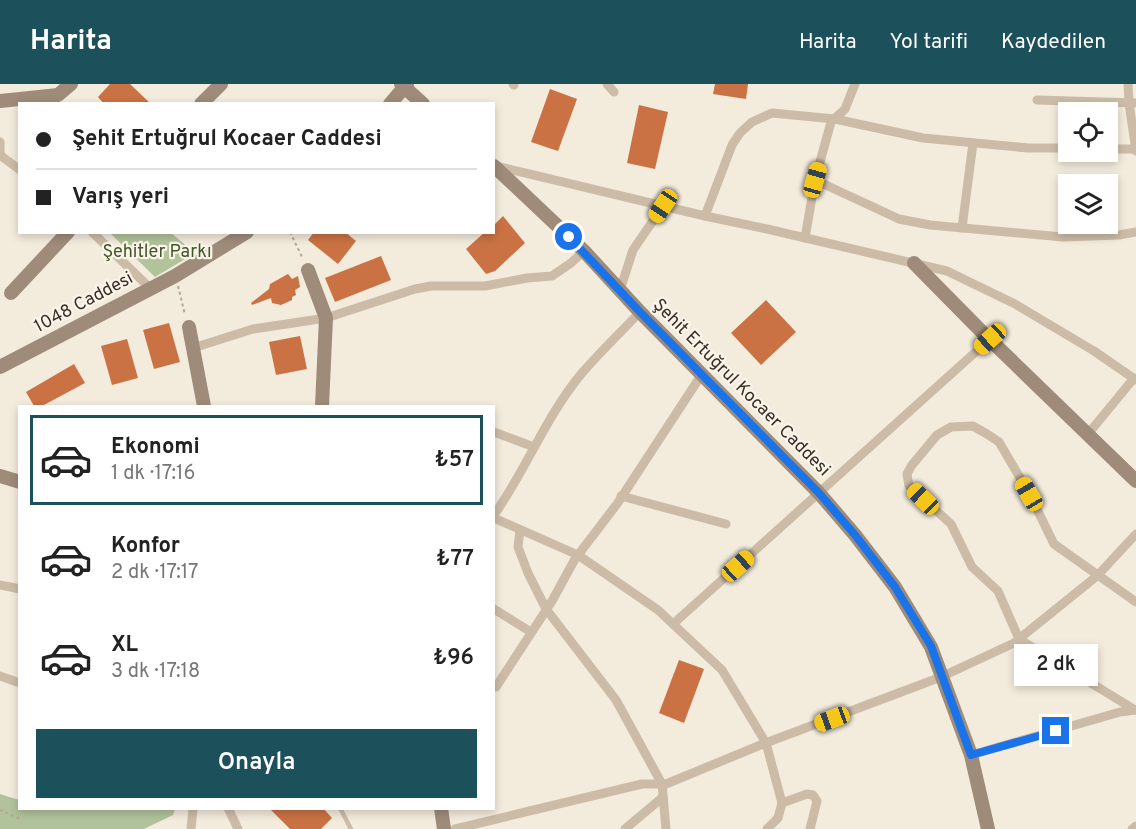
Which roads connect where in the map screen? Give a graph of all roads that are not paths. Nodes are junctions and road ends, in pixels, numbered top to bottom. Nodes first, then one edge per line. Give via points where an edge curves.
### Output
1 (71, 84) edge
2 (221, 84) edge
3 (607, 84) edge
4 (855, 84) edge
5 (1128, 84) edge
6 (404, 85) edge
7 (614, 92) dead end
8 (1037, 99) dead end
9 (0, 101) edge
10 (203, 102) edge
11 (391, 102) edge
12 (421, 102) edge
13 (1132, 103) edge
14 (835, 119) junction
15 (0, 142) edge
16 (973, 143) junction
17 (1058, 148) edge
18 (1118, 149) edge
19 (1136, 150) edge
20 (0, 155) edge
21 (495, 166) edge
22 (495, 167) edge
23 (18, 168) edge
24 (815, 180) junction
25 (663, 206) junction
26 (705, 216) junction
27 (962, 228) junction
28 (1136, 232) edge
29 (66, 234) edge
30 (94, 234) edge
31 (244, 234) edge
32 (805, 238) junction
33 (584, 251) junction
34 (914, 263) junction
35 (308, 270) road end
36 (150, 288) junction
37 (620, 290) junction
38 (11, 293) dead end
39 (640, 312) junction
40 (326, 318) junction
41 (189, 327) road end
42 (990, 339) junction
43 (193, 348) junction
44 (0, 367) edge
45 (702, 374) junction
46 (1135, 379) edge
47 (204, 405) edge
48 (322, 405) edge
49 (495, 432) edge
50 (1088, 434) junction
51 (534, 447) junction
52 (0, 476) edge
53 (18, 481) edge
54 (1136, 481) edge
55 (819, 493) junction
56 (621, 496) junction
57 (495, 515) edge
58 (495, 518) edge
59 (726, 524) dead end
60 (520, 530) junction
61 (1136, 534) edge
62 (578, 555) junction
63 (1097, 576) junction
64 (0, 585) edge
65 (18, 589) edge
66 (1136, 602) edge
67 (546, 609) junction
68 (495, 610) edge
69 (673, 624) junction
70 (531, 632) junction
71 (1019, 639) junction
72 (0, 676) edge
73 (942, 677) junction
74 (18, 682) edge
75 (496, 687) dead end
76 (1136, 710) edge
77 (766, 743) junction
78 (971, 755) junction
79 (662, 784) junction
80 (663, 798) junction
81 (782, 803) junction
82 (193, 810) edge
83 (229, 810) edge
84 (341, 810) edge
85 (441, 810) edge
86 (1136, 826) edge
87 (192, 829) edge
88 (238, 829) edge
89 (351, 829) edge
90 (444, 829) edge
91 (455, 829) edge
92 (625, 829) edge
93 (666, 829) edge
94 (767, 829) edge
95 (810, 829) edge
96 (988, 829) edge
97 (1132, 829) edge

1 - 9 street via 58,95
2 - 10 street
3 - 7 street
4 - 14 street via 845,109
5 - 13 street
6 - 11 street
6 - 12 street
8 - 13 street
13 - 19 street
14 - 16 street via 922,138
14 - 24 street
14 - 26 street via 772,112 752,122 732,145
15 - 20 street
16 - 17 street
16 - 27 street
18 - 19 street
20 - 23 street
21 - 25 street
22 - 33 street, Şehit Ertuğrul Kocaer Caddesi
24 - 27 street via 899,219
24 - 32 street
25 - 26 street
25 - 37 street via 633,250
26 - 32 street
27 - 28 street via 1063,237
29 - 38 street
30 - 36 street
31 - 36 street, 1048 Caddesi
32 - 34 street
33 - 37 street, Şehit Ertuğrul Kocaer Caddesi
33 - 40 street via 552,276 485,286 431,286
34 - 42 street
34 - 46 street via 947,271 1015,304
35 - 40 street
36 - 44 street, 1048 Caddesi
37 - 39 street, Şehit Ertuğrul Kocaer Caddesi
39 - 45 street, Şehit Ertuğrul Kocaer Caddesi
39 - 51 street via 581,374
40 - 43 street via 253,330
40 - 48 street
41 - 43 street
42 - 50 street
42 - 55 street
43 - 47 street
45 - 55 street, Şehit Ertuğrul Kocaer Caddesi
45 - 56 street
46 - 50 street
49 - 51 street
50 - 54 street
51 - 57 street
52 - 53 street
55 - 69 street
55 - 73 street, Şehit Ertuğrul Kocaer Caddesi via 895,587 931,646
56 - 59 street
56 - 62 street
58 - 60 street
60 - 62 street
60 - 67 street via 518,547
61 - 63 street
62 - 67 street
62 - 69 street
63 - 66 street
63 - 71 street
63 - 71 street via 1054,544 999,442 973,426 951,427 937,435 907,474 909,486 951,524 972,567 998,591
64 - 65 street
67 - 70 street
67 - 79 street via 616,700
68 - 70 street
69 - 77 street via 723,670
70 - 75 street
71 - 73 street
71 - 76 street
72 - 74 street
73 - 77 street
73 - 78 street, Şehit Ertuğrul Kocaer Caddesi
76 - 78 street
77 - 79 street
77 - 81 street
78 - 96 street, Şehit Ertuğrul Kocaer Caddesi
79 - 80 street
79 - 91 street via 642,784
80 - 92 street
80 - 93 street
81 - 94 street via 778,819
81 - 95 street via 813,795 817,801
82 - 87 street
83 - 88 street
84 - 89 lane
85 - 90 street
86 - 97 street

